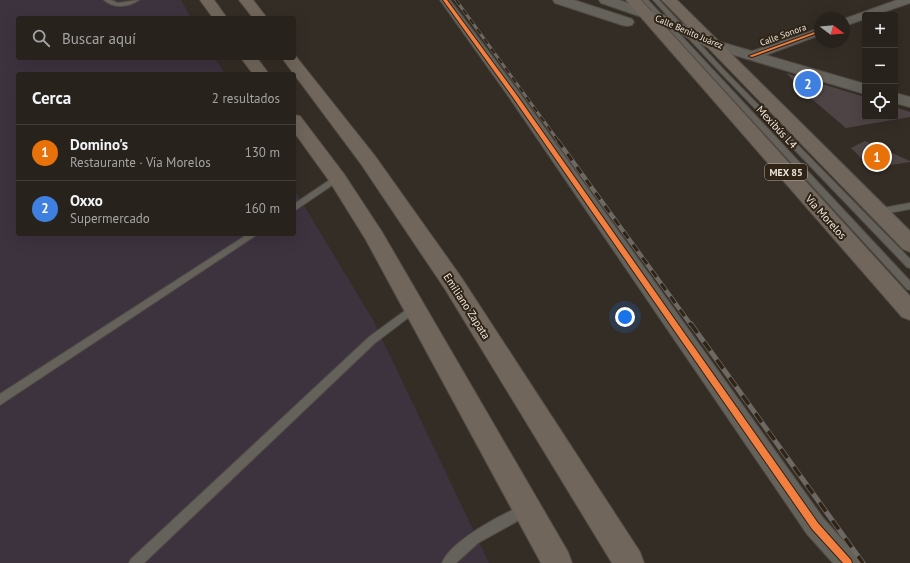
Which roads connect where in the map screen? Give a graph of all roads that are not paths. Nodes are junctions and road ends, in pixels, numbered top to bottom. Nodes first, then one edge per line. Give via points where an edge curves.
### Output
1 (107, 0) edge
2 (136, 0) edge
3 (207, 0) edge
4 (246, 0) edge
5 (444, 0) edge
6 (560, 0) edge
7 (606, 0) edge
8 (633, 0) edge
9 (656, 0) edge
10 (669, 0) edge
11 (907, 0) edge
12 (644, 6) edge
13 (873, 12) edge
14 (219, 16) edge
15 (258, 16) edge
16 (862, 16) edge
17 (850, 21) edge
18 (677, 32) junction
19 (814, 33) edge
20 (712, 44) junction
21 (752, 56) junction
22 (250, 60) edge
23 (292, 60) edge
24 (260, 72) edge
25 (862, 88) edge
26 (898, 99) edge
27 (910, 102) edge
28 (296, 123) edge
29 (337, 178) junction
30 (910, 206) edge
31 (296, 207) edge
32 (878, 212) junction
33 (251, 236) edge
34 (910, 244) edge
35 (910, 265) edge
36 (910, 286) edge
37 (414, 308) junction
38 (910, 311) edge
39 (0, 400) edge
40 (527, 509) junction
41 (136, 563) edge
42 (448, 563) edge
43 (557, 563) edge
44 (630, 563) edge
45 (848, 563) edge

1 - 2 lane via 113,5 119,5
3 - 14 main road
4 - 15 main road
5 - 45 street via 514,95 815,526
6 - 18 main road via 618,20
7 - 12 main road, Calle Benito Juárez
8 - 12 main road
9 - 18 lane, Mexibús L4
10 - 20 main road
11 - 13 street
12 - 18 main road, Calle Benito Juárez
16 - 17 street
18 - 20 main road
18 - 35 lane, Mexibús L4 via 722,71
18 - 36 lane, Mexibús L4
18 - 38 main road, Vía Morelos / MEX 85
19 - 21 street, Calle Sonora
20 - 21 main road, Calle Benito Juárez
20 - 32 main road
21 - 25 main road, Calle Benito Juárez
22 - 24 main road
23 - 44 main road, Emiliano Zapata via 368,160 453,283
26 - 27 main road
28 - 29 main road
29 - 31 lane
29 - 37 main road via 376,237
30 - 32 lane
32 - 34 main road
33 - 39 lane
37 - 40 main road
37 - 41 lane via 372,340
40 - 42 lane via 489,529 470,542
40 - 43 main road

